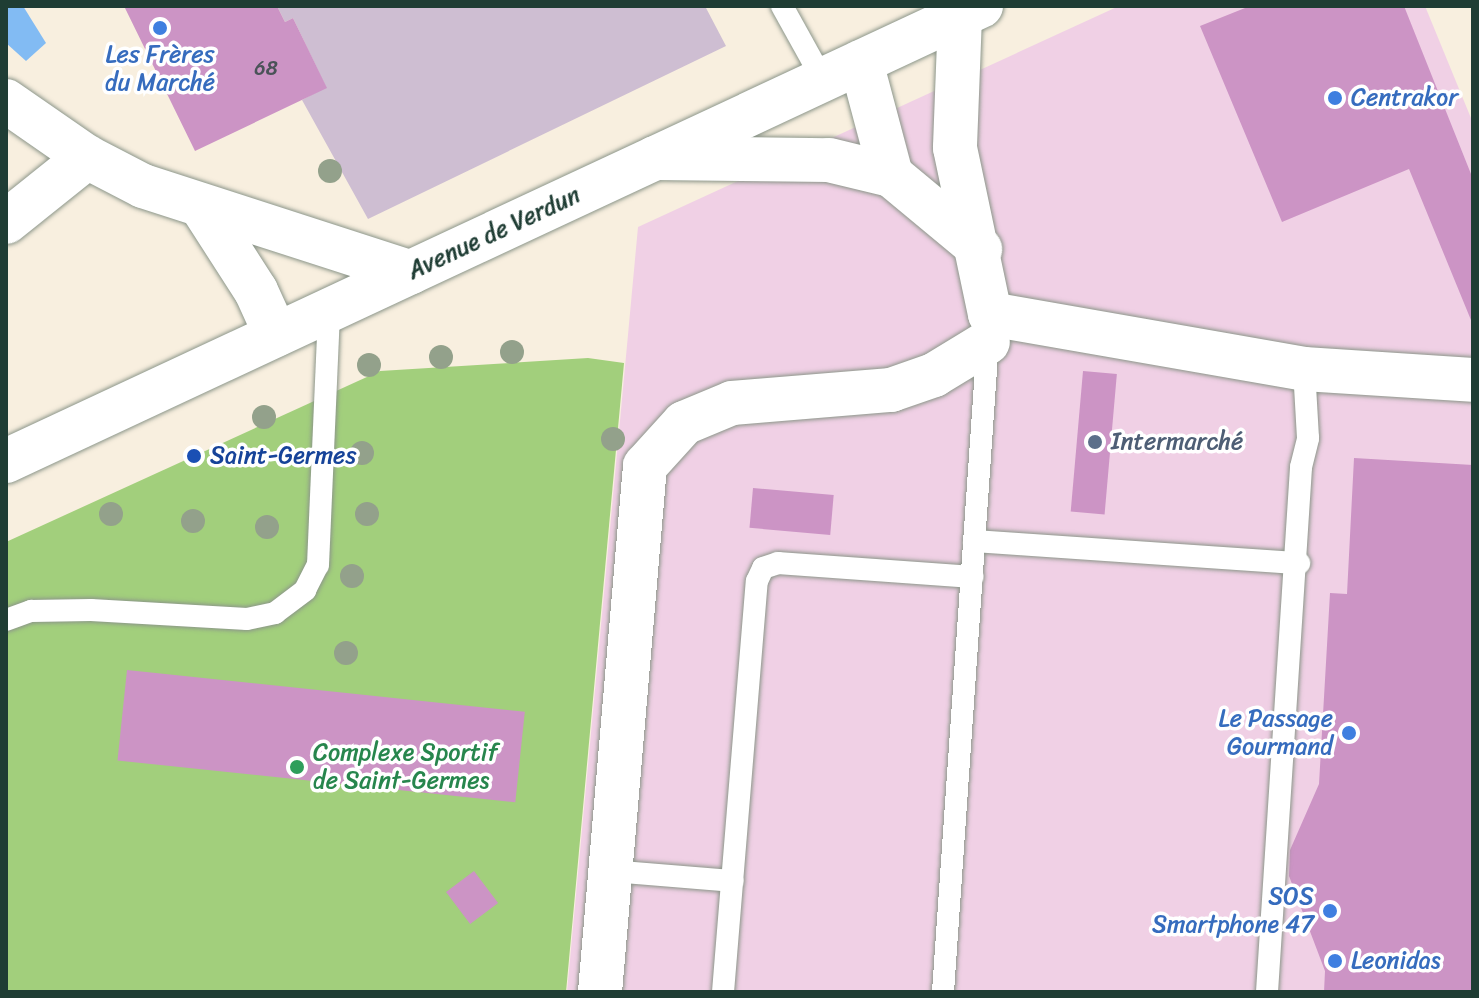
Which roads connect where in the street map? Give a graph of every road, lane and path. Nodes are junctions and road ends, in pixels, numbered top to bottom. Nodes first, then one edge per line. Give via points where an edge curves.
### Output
1 (782, 6) edge
2 (971, 11) edge
3 (842, 71) junction
4 (6, 101) edge
5 (87, 157) junction
6 (655, 158) junction
7 (891, 175) junction
8 (202, 207) junction
9 (6, 222) edge
10 (980, 249) junction
11 (410, 272) junction
12 (329, 310) junction
13 (989, 328) junction
14 (276, 335) junction
15 (1304, 369) junction
16 (1473, 380) edge
17 (6, 461) edge
18 (974, 541) junction
19 (1299, 563) junction
20 (972, 577) junction
21 (6, 620) edge
22 (611, 871) junction
23 (733, 881) junction
24 (600, 992) edge
25 (723, 992) edge
26 (943, 992) edge
27 (1267, 992) edge

1 - 3 lane
2 - 3 street, Avenue de Verdun
2 - 10 street via 955,148
3 - 6 street, Avenue de Verdun
3 - 7 street
4 - 5 street
5 - 8 street
5 - 9 street
6 - 7 street via 815,159
6 - 11 street, Avenue de Verdun
7 - 10 street
8 - 11 street
8 - 14 street via 256,291
10 - 13 street
11 - 12 street, Avenue de Verdun
12 - 14 street, Avenue de Verdun
12 - 21 lane via 318,565 305,590 275,613 247,619 91,610 31,611
13 - 15 street
13 - 18 lane
13 - 22 street via 934,375 891,390 732,403 684,423 645,466
14 - 17 street, Avenue de Verdun
15 - 16 street
15 - 19 lane via 1308,438 1301,467
18 - 19 lane
18 - 20 lane
19 - 27 lane
20 - 23 lane via 778,563 763,568 757,581
20 - 26 lane
22 - 23 lane
22 - 24 street
23 - 25 lane

